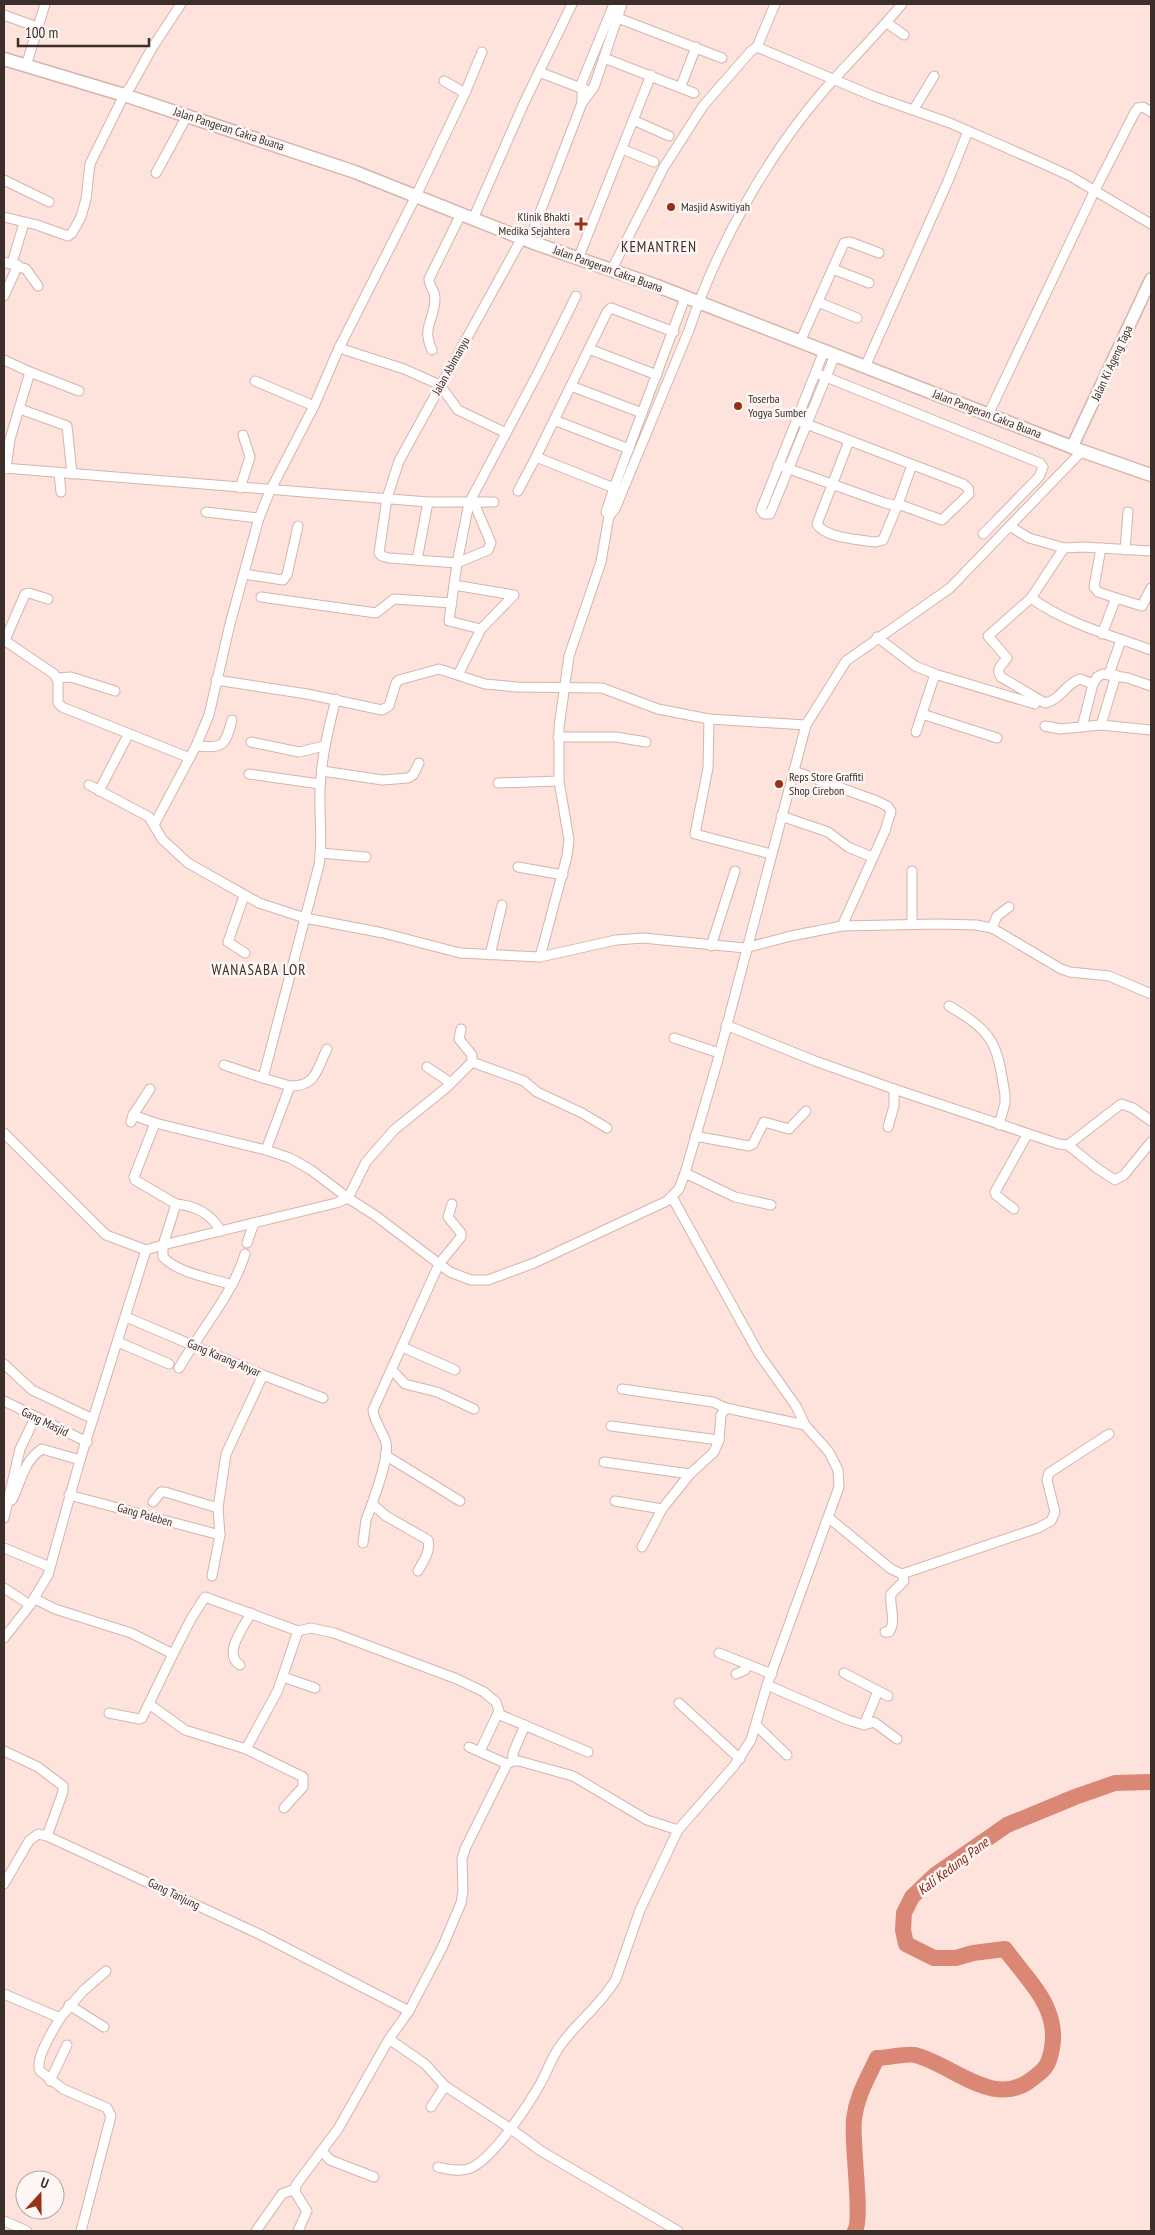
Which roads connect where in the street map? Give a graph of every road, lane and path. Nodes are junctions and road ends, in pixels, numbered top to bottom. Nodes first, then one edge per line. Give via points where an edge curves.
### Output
1 (44, 4) edge
2 (179, 4) edge
3 (572, 4) edge
4 (614, 4) edge
5 (622, 4) edge
6 (775, 4) edge
7 (902, 4) edge
8 (4, 15) edge
9 (614, 16) junction
10 (887, 23) junction
11 (37, 27) junction
12 (904, 35) dead end
13 (696, 47) junction
14 (757, 47) junction
15 (482, 52) dead end
16 (604, 58) junction
17 (722, 58) dead end
18 (4, 59) edge
19 (26, 66) junction
20 (540, 72) junction
21 (651, 75) junction
22 (934, 76) dead end
23 (834, 80) junction
24 (444, 81) dead end
25 (681, 86) junction
26 (582, 88) junction
27 (591, 92) junction
28 (694, 92) dead end
29 (465, 93) junction
30 (124, 95) junction
31 (582, 103) junction
32 (914, 109) junction
33 (1151, 112) edge
34 (187, 116) junction
35 (633, 120) junction
36 (968, 131) junction
37 (669, 136) dead end
38 (622, 149) junction
39 (654, 162) dead end
40 (156, 173) dead end
41 (4, 180) edge
42 (1095, 190) junction
43 (416, 196) junction
44 (49, 202) dead end
45 (467, 216) junction
46 (4, 217) edge
47 (24, 223) junction
48 (1151, 224) edge
49 (526, 239) junction
50 (879, 253) dead end
51 (578, 259) junction
52 (11, 263) edge
53 (833, 269) junction
54 (611, 271) junction
55 (1151, 280) edge
56 (869, 283) dead end
57 (38, 286) dead end
58 (4, 296) edge
59 (576, 296) dead end
60 (685, 298) junction
61 (818, 302) junction
62 (698, 303) junction
63 (857, 318) dead end
64 (674, 332) junction
65 (800, 342) junction
66 (339, 348) junction
67 (589, 349) junction
68 (432, 350) dead end
69 (829, 353) junction
70 (4, 360) edge
71 (866, 367) junction
72 (30, 372) junction
73 (815, 373) junction
74 (657, 374) junction
75 (826, 377) junction
76 (255, 381) dead end
77 (440, 385) junction
78 (571, 386) junction
79 (79, 391) dead end
80 (314, 406) junction
81 (20, 409) junction
82 (642, 413) junction
83 (988, 415) junction
84 (554, 420) junction
85 (796, 420) junction
86 (805, 424) junction
87 (506, 433) junction
88 (243, 435) dead end
89 (849, 441) junction
90 (629, 449) junction
91 (1077, 449) junction
92 (6, 451) edge
93 (536, 457) junction
94 (778, 465) junction
95 (912, 465) junction
96 (5, 469) edge
97 (788, 469) junction
98 (59, 473) junction
99 (72, 474) junction
100 (1151, 476) edge
101 (833, 484) junction
102 (240, 488) junction
103 (614, 488) junction
104 (270, 490) junction
105 (518, 491) dead end
106 (61, 492) dead end
107 (1024, 494) junction
108 (388, 498) junction
109 (428, 502) junction
110 (494, 502) dead end
111 (1034, 502) junction
112 (472, 503) junction
113 (898, 504) junction
114 (206, 512) dead end
115 (1128, 512) dead end
116 (610, 516) junction
117 (259, 518) junction
118 (298, 526) dead end
119 (1010, 527) junction
120 (984, 534) dead end
121 (1068, 548) junction
122 (1101, 548) junction
123 (1125, 550) junction
124 (1151, 551) edge
125 (417, 560) junction
126 (457, 563) junction
127 (244, 574) junction
128 (454, 585) junction
129 (1151, 588) edge
130 (261, 597) dead end
131 (1031, 598) junction
132 (1116, 598) junction
133 (48, 599) dead end
134 (452, 603) junction
135 (481, 629) junction
136 (1102, 634) junction
137 (877, 637) junction
138 (4, 640) edge
139 (1121, 640) junction
140 (1151, 650) edge
141 (935, 674) junction
142 (1112, 674) junction
143 (458, 675) junction
144 (57, 678) junction
145 (216, 680) junction
146 (1093, 684) junction
147 (564, 686) junction
148 (1151, 686) edge
149 (115, 690) dead end
150 (336, 699) junction
151 (1035, 704) dead end
152 (922, 714) junction
153 (709, 719) junction
154 (232, 720) dead end
155 (806, 724) junction
156 (1101, 725) junction
157 (1045, 726) dead end
158 (1082, 727) junction
159 (1151, 730) edge
160 (916, 732) dead end
161 (128, 735) junction
162 (558, 737) junction
163 (997, 738) dead end
164 (251, 742) dead end
165 (646, 742) dead end
166 (196, 746) junction
167 (324, 746) junction
168 (190, 758) junction
169 (419, 763) dead end
170 (322, 771) junction
171 (794, 771) junction
172 (249, 774) dead end
173 (559, 781) junction
174 (498, 783) dead end
175 (320, 784) junction
176 (89, 786) dead end
177 (100, 791) junction
178 (781, 816) junction
179 (154, 825) junction
180 (320, 853) junction
181 (771, 854) junction
182 (366, 857) dead end
183 (872, 857) junction
184 (518, 867) dead end
185 (735, 871) dead end
186 (912, 871) dead end
187 (563, 875) junction
188 (244, 896) junction
189 (502, 905) dead end
190 (1009, 907) dead end
191 (305, 918) junction
192 (912, 923) junction
193 (842, 926) junction
194 (992, 928) junction
195 (711, 946) junction
196 (746, 948) junction
197 (245, 953) dead end
198 (490, 955) junction
199 (540, 956) junction
200 (1151, 994) edge
201 (949, 1006) dead end
202 (726, 1025) junction
203 (462, 1030) dead end
204 (674, 1038) dead end
205 (326, 1049) dead end
206 (719, 1053) junction
207 (472, 1062) junction
208 (224, 1065) dead end
209 (428, 1067) dead end
210 (263, 1078) junction
211 (451, 1083) junction
212 (290, 1086) junction
213 (150, 1089) dead end
214 (894, 1089) junction
215 (806, 1110) dead end
216 (1150, 1118) edge
217 (155, 1124) junction
218 (999, 1125) junction
219 (888, 1127) dead end
220 (607, 1128) dead end
221 (4, 1133) edge
222 (1027, 1135) junction
223 (695, 1136) junction
224 (1151, 1142) edge
225 (1068, 1145) junction
226 (266, 1150) junction
227 (685, 1173) junction
228 (672, 1197) junction
229 (348, 1198) junction
230 (176, 1204) junction
231 (452, 1204) dead end
232 (771, 1205) dead end
233 (1014, 1208) dead end
234 (254, 1223) junction
235 (220, 1231) junction
236 (247, 1243) dead end
237 (163, 1245) junction
238 (146, 1250) junction
239 (245, 1254) dead end
240 (439, 1264) junction
241 (232, 1285) junction
242 (126, 1317) junction
243 (118, 1342) junction
244 (195, 1345) junction
245 (402, 1347) junction
246 (4, 1364) edge
247 (169, 1364) dead end
248 (179, 1368) dead end
249 (392, 1370) junction
250 (455, 1370) dead end
251 (263, 1375) junction
252 (622, 1390) dead end
253 (324, 1398) dead end
254 (4, 1401) edge
255 (726, 1408) junction
256 (474, 1409) dead end
257 (34, 1418) junction
258 (93, 1419) junction
259 (804, 1421) junction
260 (611, 1426) dead end
261 (1108, 1434) dead end
262 (719, 1440) junction
263 (87, 1442) junction
264 (385, 1455) junction
265 (80, 1460) junction
266 (604, 1462) dead end
267 (690, 1474) junction
268 (69, 1495) junction
269 (6, 1501) edge
270 (460, 1501) dead end
271 (614, 1501) dead end
272 (153, 1502) dead end
273 (372, 1504) junction
274 (218, 1508) junction
275 (662, 1509) junction
276 (4, 1518) edge
277 (829, 1518) junction
278 (220, 1535) junction
279 (363, 1543) dead end
280 (642, 1547) dead end
281 (4, 1548) edge
282 (50, 1567) junction
283 (418, 1571) dead end
284 (902, 1574) junction
285 (212, 1576) dead end
286 (4, 1588) edge
287 (32, 1602) junction
288 (251, 1614) junction
289 (298, 1631) junction
290 (885, 1632) dead end
291 (4, 1638) edge
292 (719, 1653) dead end
293 (172, 1654) junction
294 (747, 1664) junction
295 (240, 1665) dead end
296 (844, 1673) dead end
297 (736, 1674) dead end
298 (772, 1674) junction
299 (283, 1677) junction
300 (767, 1685) junction
301 (315, 1688) dead end
302 (878, 1691) junction
303 (888, 1696) dead end
304 (680, 1703) dead end
305 (148, 1704) junction
306 (109, 1713) dead end
307 (498, 1714) junction
308 (524, 1725) junction
309 (756, 1725) junction
310 (864, 1725) junction
311 (897, 1739) dead end
312 (469, 1747) dead end
313 (246, 1748) junction
314 (480, 1750) junction
315 (4, 1751) edge
316 (588, 1752) dead end
317 (787, 1756) dead end
318 (740, 1759) junction
319 (510, 1762) junction
320 (284, 1808) dead end
321 (678, 1830) junction
322 (47, 1836) junction
323 (4, 1884) edge
324 (106, 1971) dead end
325 (4, 1994) edge
326 (69, 2005) junction
327 (409, 2011) junction
328 (60, 2018) junction
329 (104, 2027) dead end
330 (389, 2040) junction
331 (67, 2045) dead end
332 (50, 2080) junction
333 (445, 2086) junction
334 (431, 2107) dead end
335 (511, 2129) junction
336 (322, 2151) junction
337 (438, 2167) dead end
338 (374, 2177) dead end
339 (295, 2189) junction
340 (4, 2220) edge
341 (27, 2231) edge
342 (81, 2231) edge
343 (256, 2231) edge
344 (298, 2231) edge
345 (678, 2231) edge

1 - 11 street
2 - 30 street
3 - 20 street
4 - 9 street
5 - 9 street
6 - 14 street
7 - 10 street
8 - 11 street
9 - 13 street
9 - 16 street
9 - 26 street
10 - 12 street
10 - 23 street
11 - 19 street
13 - 17 street
13 - 25 street
14 - 23 street
14 - 54 street via 703,106 650,190
15 - 29 street
16 - 21 street
16 - 27 street
18 - 19 main road, Jalan Pangeran Cakra Buana
19 - 30 main road, Jalan Pangeran Cakra Buana
20 - 26 street
20 - 45 street
21 - 25 street
21 - 35 street
22 - 32 street
23 - 32 street
23 - 62 street via 765,168
24 - 29 street
25 - 28 street
26 - 27 street
26 - 31 street
27 - 31 street
29 - 43 street
30 - 34 main road, Jalan Pangeran Cakra Buana
30 - 47 street via 90,164 86,199 72,234 63,236 48,228
31 - 49 street, Jalan Abimanyu
32 - 36 street
33 - 42 street via 1143,107 1135,112
34 - 40 street
34 - 43 main road, Jalan Pangeran Cakra Buana via 355,172
35 - 37 street
35 - 38 street
36 - 42 street via 1054,168
36 - 71 street
38 - 39 street
38 - 51 street
41 - 44 street
42 - 48 street
42 - 83 street
43 - 45 main road, Jalan Pangeran Cakra Buana
43 - 66 street
45 - 49 main road, Jalan Pangeran Cakra Buana
45 - 68 street via 429,279 435,299 426,332
46 - 47 street
47 - 52 street
49 - 51 main road, Jalan Pangeran Cakra Buana
49 - 77 street, Jalan Abimanyu
50 - 53 street via 846,241
51 - 54 main road, Jalan Pangeran Cakra Buana
52 - 57 street via 30,273
52 - 58 street
53 - 56 street
53 - 61 street
54 - 60 main road, Jalan Pangeran Cakra Buana
55 - 91 street, Jalan Ki Ageng Tapa
59 - 87 street
60 - 62 main road, Jalan Pangeran Cakra Buana
60 - 64 street
61 - 63 street
61 - 65 street
62 - 65 main road, Jalan Pangeran Cakra Buana
62 - 116 street
64 - 67 street via 611,308
64 - 74 street
65 - 69 main road, Jalan Pangeran Cakra Buana
66 - 77 street via 404,369
66 - 80 street
67 - 74 street
67 - 78 street
69 - 71 main road, Jalan Pangeran Cakra Buana
69 - 73 street
69 - 75 street
70 - 72 street
71 - 83 main road, Jalan Pangeran Cakra Buana
72 - 79 street
72 - 81 street
73 - 75 street
73 - 85 street
74 - 82 street
75 - 86 street
75 - 107 street via 1040,464 1044,467 1042,472
76 - 80 street
77 - 87 street via 458,410
77 - 108 street, Jalan Abimanyu via 399,461
78 - 82 street
78 - 84 street
80 - 104 street
81 - 92 street
81 - 99 street via 68,426
82 - 90 street
83 - 91 main road, Jalan Pangeran Cakra Buana
84 - 90 street
84 - 93 street
85 - 86 street
85 - 94 street
86 - 89 street
86 - 97 street
87 - 112 street
88 - 102 street via 250,457
89 - 95 street
89 - 101 street
90 - 103 street
91 - 100 main road, Jalan Pangeran Cakra Buana
91 - 111 street
92 - 96 street
93 - 103 street
93 - 105 street
94 - 97 street
94 - 97 street via 761,510 764,514 770,514
95 - 113 street
95 - 113 street via 962,484 968,488 969,494 942,520
96 - 98 street
97 - 101 street
98 - 99 street
98 - 106 street
99 - 102 street
101 - 113 street
101 - 113 street via 817,524 832,534 876,542 882,540
102 - 104 street
103 - 116 street via 606,512
104 - 108 street
104 - 117 street
107 - 111 street
107 - 120 street
108 - 109 street
108 - 125 street, Jalan Abimanyu via 379,553 389,558
109 - 112 street
109 - 125 street
110 - 112 street
111 - 119 street
112 - 126 street
112 - 126 street via 491,546
114 - 117 street
115 - 123 street
116 - 147 street via 602,557 569,656
117 - 127 street
118 - 127 street via 287,575 283,580
119 - 121 street via 1029,538
119 - 137 street via 950,588
121 - 122 street
121 - 131 street
122 - 123 street
122 - 132 street via 1094,587 1098,592
123 - 124 street
125 - 126 street
126 - 128 street
127 - 145 street
128 - 134 street
128 - 135 street via 514,595
129 - 132 street via 1142,606
130 - 134 street via 376,613 394,599
131 - 136 street
131 - 146 street via 988,636 1007,658 998,670 1001,677 1045,703 1056,699 1075,680
132 - 136 street
133 - 138 street via 25,594
134 - 135 street via 449,621
135 - 143 street
136 - 139 street
137 - 141 street via 915,666
137 - 155 street via 839,669
138 - 144 street via 48,668
139 - 140 street
139 - 142 street
141 - 151 street
141 - 152 street
142 - 146 street via 1101,675
142 - 148 street
142 - 156 street
143 - 147 street via 485,684
143 - 150 street via 435,668 399,680 389,706 382,710
144 - 149 street via 71,678
144 - 161 street via 59,705
145 - 150 street
145 - 166 street via 209,715
146 - 158 street
147 - 153 street via 602,688 658,709
147 - 162 street
150 - 167 street
152 - 160 street
152 - 163 street
153 - 155 street
153 - 181 street via 708,768 695,834
154 - 166 street via 222,746
155 - 171 street
156 - 158 street
156 - 159 street
157 - 158 street via 1060,729
161 - 168 street
161 - 177 street
162 - 165 street via 616,737
162 - 173 street
164 - 167 street via 299,752
166 - 168 street
167 - 170 street
168 - 179 street
169 - 170 street via 413,775 393,780
170 - 175 street
171 - 178 street
171 - 183 street via 890,808 885,831
172 - 175 street
173 - 174 street
173 - 187 street via 568,840
175 - 180 street
176 - 177 street
177 - 179 street via 146,814
178 - 181 street
178 - 183 street via 828,832 848,847
179 - 188 street via 162,839 188,863
180 - 182 street
180 - 191 street
181 - 196 street
183 - 193 street
184 - 187 street
185 - 195 street
186 - 192 street
187 - 199 street
188 - 191 street
188 - 197 street via 228,942
189 - 198 street
190 - 194 street via 997,916
191 - 198 street via 383,933 460,953
191 - 210 street
192 - 193 street
192 - 194 street
193 - 196 street
194 - 200 street via 1061,969 1109,976
195 - 196 street
195 - 199 street via 643,938 616,940
196 - 202 street
198 - 199 street
201 - 218 street via 974,1020 995,1047 1005,1095
202 - 206 street
202 - 214 street
203 - 207 street via 459,1040 472,1055
204 - 206 street
205 - 212 street via 311,1081 303,1086
206 - 223 street
207 - 211 street
207 - 220 street via 524,1081 537,1092
208 - 210 street
209 - 211 street
210 - 212 street
211 - 229 street via 394,1130 366,1162
212 - 226 street
213 - 217 street via 132,1118
214 - 218 street
214 - 219 street via 894,1106
215 - 223 street via 789,1129 764,1122 749,1146
216 - 225 street via 1121,1104
217 - 226 street
217 - 230 street via 134,1175 135,1180
218 - 222 street
221 - 238 street via 106,1235
222 - 225 street
222 - 233 street via 995,1192
223 - 227 street
224 - 225 street via 1116,1180 1098,1170
226 - 229 street via 298,1162
227 - 228 street
227 - 232 street via 735,1197
228 - 240 street via 534,1263 488,1280 463,1278
228 - 259 street via 759,1354
229 - 234 street
229 - 240 street
230 - 235 street via 186,1205 213,1218
230 - 237 street
231 - 240 street via 448,1217 461,1237
234 - 235 street
234 - 236 street
235 - 237 street
237 - 238 street
237 - 241 street via 167,1261
238 - 242 street
239 - 241 street
240 - 245 street
241 - 244 street
242 - 243 street
242 - 244 street, Gang Karang Anyar
243 - 247 street
243 - 258 street
244 - 248 street
244 - 251 street, Gang Karang Anyar
245 - 249 street
245 - 250 street
246 - 258 street via 32,1390
249 - 256 street via 405,1384 443,1394
249 - 264 street via 373,1410 384,1437
251 - 253 street, Gang Karang Anyar
251 - 274 street via 226,1454
252 - 255 street via 714,1402
254 - 257 street, Gang Masjid
255 - 259 street
255 - 262 street via 721,1415
257 - 263 street, Gang Masjid
257 - 269 street via 20,1448
258 - 263 street
259 - 277 street via 829,1452 838,1470 839,1487
260 - 262 street
261 - 284 street via 1049,1474 1047,1480 1056,1512 1051,1521
262 - 267 street via 714,1452
263 - 265 street
264 - 270 street
264 - 273 street
265 - 268 street
265 - 269 street via 42,1449 31,1458 13,1498
266 - 267 street
267 - 275 street
268 - 278 street, Gang Paleben
268 - 282 street
269 - 276 street
271 - 275 street
272 - 274 street via 164,1492
273 - 279 street
273 - 283 street via 386,1516 428,1540 427,1555
274 - 278 street
275 - 280 street
277 - 284 street via 891,1570
277 - 298 street
278 - 285 street
281 - 282 street
282 - 287 street
284 - 290 street via 904,1581 891,1594 892,1629
286 - 287 street
287 - 291 street
287 - 293 street via 131,1633
288 - 289 street
288 - 293 street via 206,1597
288 - 295 street via 233,1648 232,1656
289 - 299 street
289 - 307 street via 311,1628 334,1633 471,1685 496,1702
292 - 294 street
293 - 305 street
294 - 297 street via 745,1670
294 - 298 street
296 - 302 street
298 - 300 street
299 - 301 street
299 - 313 street
300 - 309 street
300 - 310 street
302 - 303 street
302 - 310 street
304 - 318 street
305 - 306 street via 141,1719
305 - 313 street via 185,1730
307 - 308 street
307 - 314 street
308 - 316 street
308 - 319 street
309 - 317 street
309 - 318 street
310 - 311 street via 874,1722
312 - 314 street
313 - 320 street via 307,1775 303,1787
314 - 319 street
315 - 322 street via 42,1770 63,1786
318 - 321 street
319 - 321 street via 573,1776 647,1820
319 - 327 street via 465,1849 461,1903
321 - 335 street via 640,1910 616,1979 598,2005 561,2044 540,2086
322 - 323 street via 38,1834 29,1841
322 - 327 street, Gang Tanjung via 258,1934
324 - 326 street
325 - 328 street
326 - 328 street
326 - 329 street
327 - 330 street
328 - 332 street via 38,2062 40,2071
330 - 333 street via 425,2064
330 - 336 street
331 - 332 street
332 - 342 street via 107,2108 111,2116
333 - 334 street
333 - 335 street
335 - 337 street via 485,2157 467,2170
335 - 345 street via 541,2151
336 - 338 street via 330,2160
336 - 339 street
339 - 343 street via 282,2194
339 - 344 street via 306,2211
340 - 341 street

